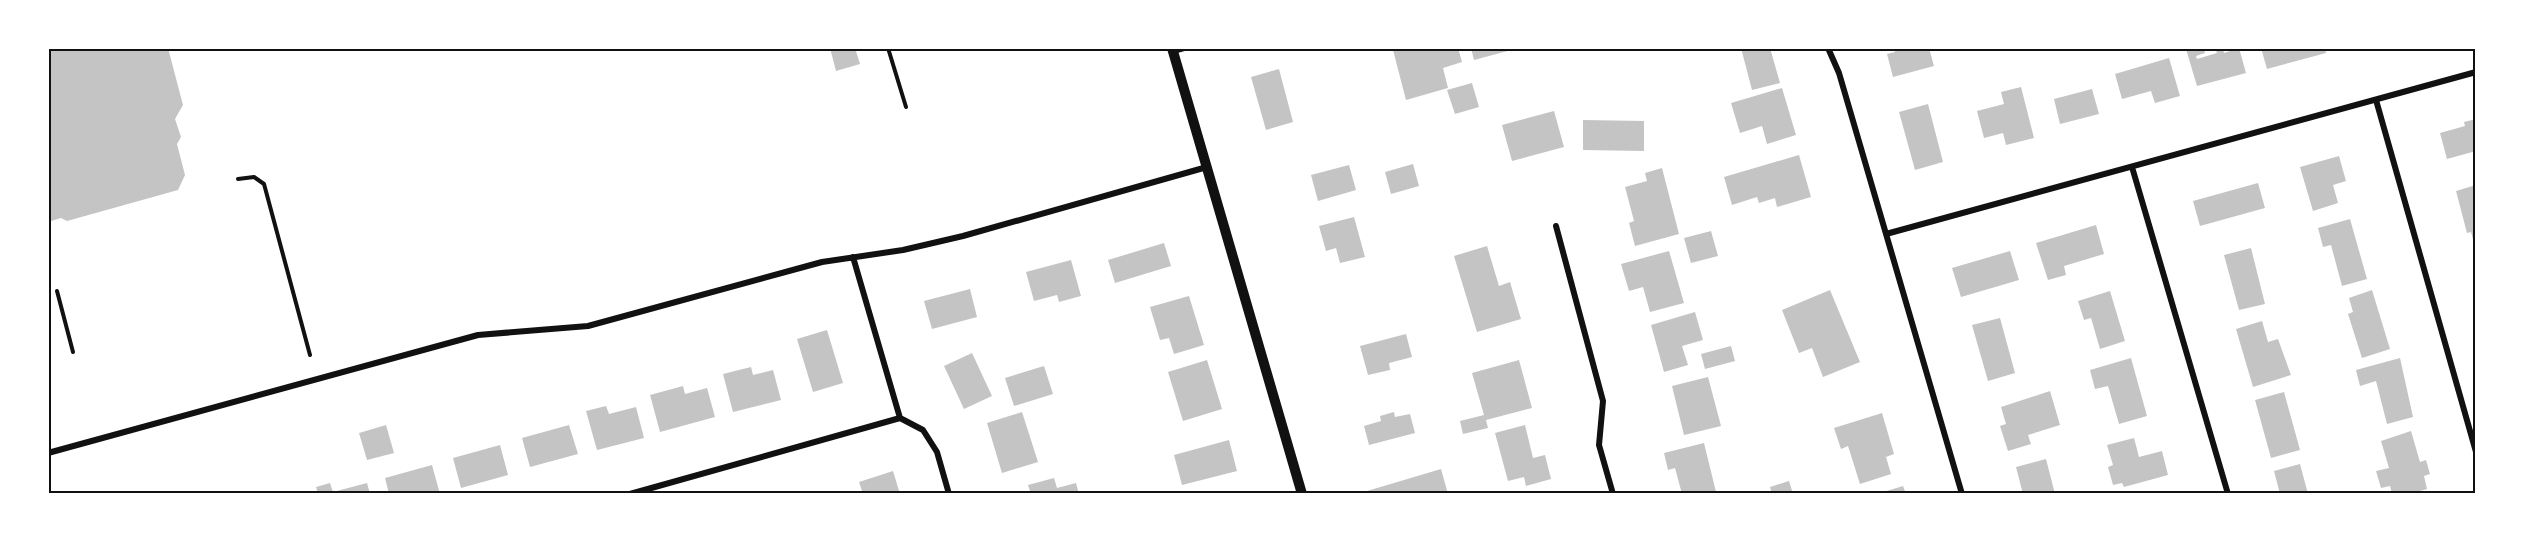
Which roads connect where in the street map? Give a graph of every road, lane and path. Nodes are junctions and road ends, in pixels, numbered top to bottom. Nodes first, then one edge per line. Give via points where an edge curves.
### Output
1 (888, 48) edge
2 (1828, 48) edge
3 (1176, 49) edge
4 (2476, 72) edge
5 (2376, 100) junction
6 (906, 107) dead end
7 (1207, 167) junction
8 (2132, 167) junction
9 (238, 179) dead end
10 (1556, 226) dead end
11 (1886, 234) junction
12 (853, 257) junction
13 (57, 291) dead end
14 (73, 352) dead end
15 (310, 355) dead end
16 (900, 418) junction
17 (2476, 452) edge
18 (48, 453) edge
19 (630, 494) edge
20 (949, 494) edge
21 (1302, 494) edge
22 (1613, 494) edge
23 (1962, 494) edge
24 (2228, 494) edge

1 - 6 path
2 - 11 street via 1839,73
3 - 7 street
4 - 5 street
5 - 8 street
5 - 17 street
7 - 12 street via 963,236
7 - 21 street
8 - 11 street
8 - 24 street
9 - 15 path via 254,177 264,184
10 - 22 street via 1603,401 1599,445
11 - 23 street
12 - 16 street
12 - 18 street via 822,261 588,326 478,335
13 - 14 path
16 - 19 street
16 - 20 street via 923,430 937,452

